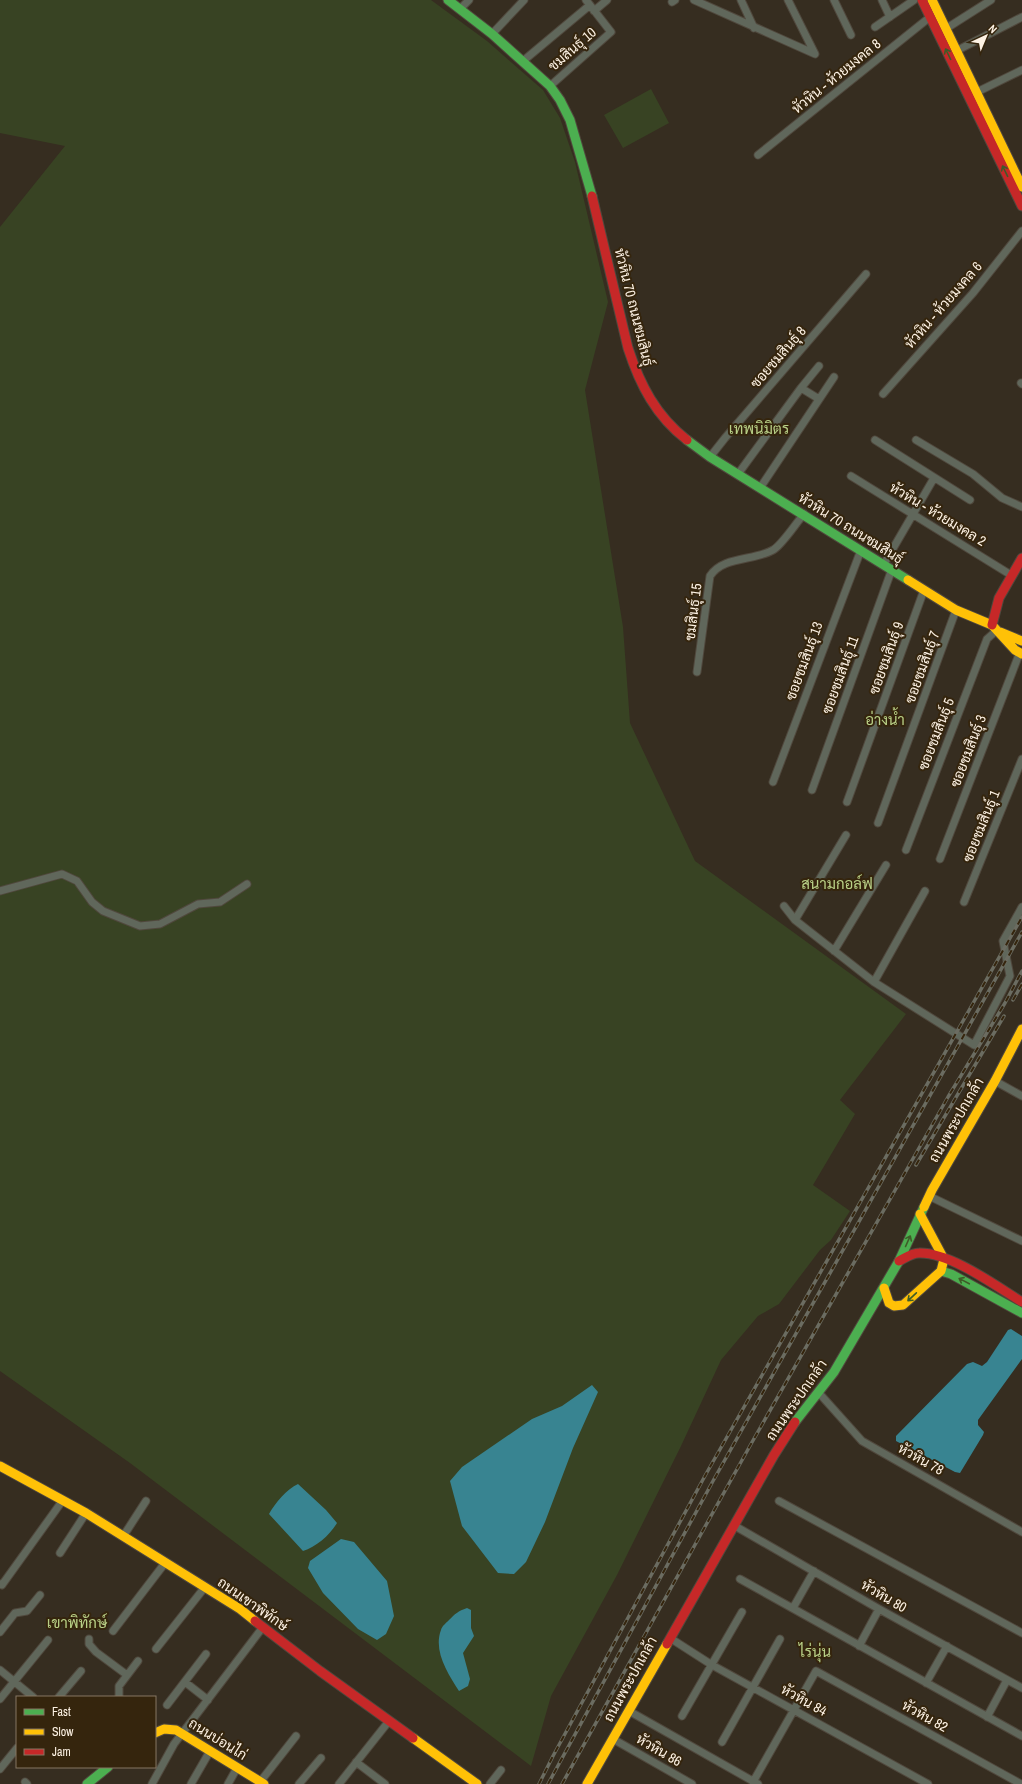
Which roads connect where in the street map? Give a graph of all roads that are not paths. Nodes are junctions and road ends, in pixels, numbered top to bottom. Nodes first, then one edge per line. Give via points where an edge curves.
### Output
1 (448, 0) edge
2 (469, 0) edge
3 (524, 0) edge
4 (607, 0) edge
5 (697, 0) edge
6 (741, 0) edge
7 (788, 0) edge
8 (834, 0) edge
9 (882, 0) edge
10 (914, 0) edge
11 (922, 0) edge
12 (932, 0) edge
13 (991, 0) edge
14 (590, 5) edge
15 (460, 9) junction
16 (890, 17) junction
17 (930, 17) junction
18 (1022, 17) edge
19 (875, 27) dead end
20 (754, 28) junction
21 (947, 28) junction
22 (492, 34) junction
23 (851, 35) dead end
24 (958, 50) junction
25 (523, 61) junction
26 (1022, 70) edge
27 (550, 86) junction
28 (977, 92) junction
29 (988, 126) junction
30 (758, 155) dead end
31 (1022, 187) edge
32 (1022, 206) edge
33 (1022, 231) edge
34 (866, 274) dead end
35 (819, 366) dead end
36 (834, 377) dead end
37 (801, 388) junction
38 (883, 394) dead end
39 (819, 399) junction
40 (875, 440) dead end
41 (916, 440) dead end
42 (710, 457) junction
43 (738, 474) junction
44 (851, 476) dead end
45 (934, 478) junction
46 (760, 488) junction
47 (970, 500) dead end
48 (1022, 507) edge
49 (804, 514) junction
50 (912, 515) junction
51 (861, 550) junction
52 (1022, 558) edge
53 (888, 567) junction
54 (1011, 575) junction
55 (924, 590) junction
56 (956, 610) junction
57 (994, 628) junction
58 (1022, 641) edge
59 (1021, 653) edge
60 (697, 672) dead end
61 (1022, 758) edge
62 (773, 782) dead end
63 (812, 790) dead end
64 (846, 802) dead end
65 (878, 823) dead end
66 (846, 835) dead end
67 (906, 850) dead end
68 (940, 859) dead end
69 (886, 864) dead end
70 (247, 884) dead end
71 (0, 891) edge
72 (925, 891) dead end
73 (964, 902) dead end
74 (784, 906) dead end
75 (1022, 907) edge
76 (795, 920) junction
77 (834, 951) junction
78 (874, 982) junction
79 (1022, 1029) edge
80 (995, 1081) junction
81 (1022, 1096) edge
82 (929, 1196) junction
83 (920, 1214) junction
84 (1022, 1241) edge
85 (944, 1259) junction
86 (899, 1261) junction
87 (941, 1271) junction
88 (988, 1282) junction
89 (884, 1288) junction
90 (983, 1291) junction
91 (1022, 1302) edge
92 (893, 1307) junction
93 (1022, 1313) edge
94 (868, 1314) junction
95 (819, 1393) junction
96 (0, 1466) edge
97 (63, 1500) junction
98 (146, 1501) dead end
99 (779, 1501) dead end
100 (86, 1513) junction
101 (735, 1526) junction
102 (1022, 1532) edge
103 (124, 1535) junction
104 (60, 1553) dead end
105 (165, 1563) junction
106 (814, 1570) junction
107 (740, 1579) dead end
108 (1, 1584) edge
109 (205, 1587) junction
110 (40, 1595) dead end
111 (793, 1608) junction
112 (879, 1609) junction
113 (742, 1612) dead end
114 (263, 1627) junction
115 (113, 1631) dead end
116 (0, 1632) edge
117 (1022, 1634) edge
118 (670, 1638) junction
119 (90, 1639) dead end
120 (780, 1639) dead end
121 (48, 1640) dead end
122 (858, 1646) junction
123 (947, 1646) junction
124 (156, 1649) dead end
125 (206, 1654) dead end
126 (138, 1661) dead end
127 (712, 1664) junction
128 (0, 1670) edge
129 (81, 1671) dead end
130 (127, 1675) junction
131 (1008, 1680) junction
132 (15, 1682) junction
133 (185, 1682) junction
134 (926, 1683) junction
135 (753, 1687) junction
136 (1022, 1688) edge
137 (32, 1696) edge
138 (60, 1696) edge
139 (119, 1696) edge
140 (0, 1699) edge
141 (208, 1700) junction
142 (167, 1705) dead end
143 (795, 1710) junction
144 (629, 1711) junction
145 (682, 1716) dead end
146 (987, 1717) junction
147 (389, 1721) junction
148 (156, 1733) edge
149 (182, 1733) junction
150 (296, 1736) dead end
151 (1022, 1736) edge
152 (613, 1739) junction
153 (722, 1742) dead end
154 (16, 1749) edge
155 (210, 1752) junction
156 (321, 1758) dead end
157 (356, 1762) junction
158 (105, 1768) edge
159 (237, 1768) junction
160 (0, 1769) edge
161 (501, 1770) dead end
162 (262, 1783) edge
163 (756, 1783) edge
164 (87, 1784) edge
165 (152, 1784) edge
166 (191, 1784) edge
167 (228, 1784) edge
168 (299, 1784) edge
169 (339, 1784) edge
170 (385, 1784) edge
171 (477, 1784) edge
172 (490, 1784) edge
173 (587, 1784) edge
174 (692, 1784) edge
175 (928, 1784) edge
176 (1021, 1784) edge

1 - 15 street, หัวหิน 70 ถนนชมสินธุ์
2 - 15 street
3 - 22 street
4 - 14 street
5 - 20 street
6 - 20 street
7 - 20 street via 814,54
8 - 23 street
9 - 16 street
10 - 16 street
11 - 17 street
12 - 21 street
13 - 21 street
14 - 25 street
14 - 27 street, ชมสินธุ์ 10 via 611,32
15 - 22 street, หัวหิน 70 ถนนชมสินธุ์
16 - 19 street
29 -> 17 street
17 - 30 street, หัวหิน - ห้วยมงคล 8
18 - 24 street
21 - 24 street
22 - 25 street, หัวหิน 70 ถนนชมสินธุ์
24 - 28 street
25 - 27 street, หัวหิน 70 ถนนชมสินธุ์
26 - 28 street
27 - 42 street, หัวหิน 70 ถนนชมสินธุ์ via 570,120 587,174 635,372 662,418 683,438
28 - 29 street
29 - 31 street
32 -> 29 street
33 - 38 street, หัวหิน - ห้วยมงคล 6 via 972,293
34 - 42 street, ซอยชมสินธุ์ 8
35 - 37 street
36 - 39 street
37 - 39 street
37 - 43 street
39 - 46 street
40 - 45 street
41 - 48 street via 974,474 1002,498
42 - 43 street, หัวหิน 70 ถนนชมสินธุ์
43 - 46 street, หัวหิน 70 ถนนชมสินธุ์
44 - 50 street, หัวหิน - ห้วยมงคล 2
45 - 47 street
45 - 50 street, ซอยชมสินธุ์ 11
46 - 49 street, หัวหิน 70 ถนนชมสินธุ์
49 - 51 street, หัวหิน 70 ถนนชมสินธุ์
49 - 60 street, ชมสินธุ์ 15 via 772,550 714,570 710,576
50 - 53 street, ซอยชมสินธุ์ 11
50 - 54 street, หัวหิน - ห้วยมงคล 2
51 - 53 street, หัวหิน 70 ถนนชมสินธุ์
51 - 62 street, ซอยชมสินธุ์ 13
52 - 54 street
53 - 55 street, หัวหิน 70 ถนนชมสินธุ์
53 - 63 street, ซอยชมสินธุ์ 11
54 - 57 street via 995,609
55 - 56 street, หัวหิน 70 ถนนชมสินธุ์
55 - 64 street, ซอยชมสินธุ์ 9
56 - 57 street, หัวหิน 70 ถนนชมสินธุ์
56 - 65 street, ซอยชมสินธุ์ 7
57 - 58 street, หัวหิน 70 ถนนชมสินธุ์
57 - 59 street, หัวหิน 70 ถนนชมสินธุ์
57 - 67 street, ซอยชมสินธุ์ 5
59 - 68 street, ซอยชมสินธุ์ 3
61 - 73 street, ซอยชมสินธุ์ 1
66 - 76 street
69 - 77 street
70 - 71 street via 220,902 198,904 160,924 149,926 140,926 102,911 77,882 62,874
72 - 78 street
74 - 76 street
75 - 78 street via 1003,941 1010,976 974,1045
76 - 77 street
77 - 78 street
79 - 80 street, ถนนพระปกเกล้า
80 - 81 street
80 - 82 street, ถนนพระปกเกล้า
82 - 83 street, ถนนพระปกเกล้า
82 - 84 street
83 - 85 street
86 -> 83 street, ถนนพระปกเกล้า
85 - 86 street via 918,1253
85 - 87 street
85 - 88 street
86 - 89 street, ถนนพระปกเกล้า
90 -> 87 street
87 -> 92 street via 903,1305
88 - 90 street
88 - 91 street
89 - 92 street via 887,1301
89 - 94 street, ถนนพระปกเกล้า
90 - 93 street
92 - 94 street via 882,1307
94 - 95 street, ถนนพระปกเกล้า
95 - 101 street, ถนนพระปกเกล้า via 796,1418
95 - 102 street, หัวหิน 78 via 862,1441
96 - 97 street, ถนนเขาพิทักษ์
97 - 100 street, ถนนเขาพิทักษ์
97 - 108 street
98 - 103 street
99 - 117 street
100 - 103 street, ถนนเขาพิทักษ์
100 - 104 street
101 - 106 street, หัวหิน 80
101 - 118 street, ถนนพระปกเกล้า
103 - 105 street, ถนนเขาพิทักษ์
105 - 109 street, ถนนเขาพิทักษ์
105 - 115 street
106 - 111 street
106 - 112 street, หัวหิน 80
107 - 111 street
109 - 114 street, ถนนเขาพิทักษ์
109 - 124 street
110 - 116 street via 27,1611 16,1613
111 - 122 street
112 - 122 street
112 - 123 street, หัวหิน 80
113 - 127 street
114 - 141 street
114 - 147 street, ถนนเขาพิทักษ์
118 - 127 street, หัวหิน 84
118 - 144 street, ถนนพระปกเกล้า
119 - 130 street via 89,1644 96,1652
120 - 135 street
121 - 132 street
122 - 134 street
123 - 131 street, หัวหิน 80
123 - 134 street
125 - 133 street
126 - 130 street
127 - 135 street, หัวหิน 84
127 - 145 street
128 - 132 street
129 - 138 street
130 - 139 street via 119,1686
131 - 136 street, หัวหิน 80
131 - 146 street
132 - 137 street
132 - 140 street
133 - 141 street
133 - 142 street
134 - 146 street
135 - 143 street, หัวหิน 84
135 - 153 street
141 - 149 street
143 - 163 street
143 - 175 street, หัวหิน 84
143 - 176 street, หัวหิน 82 via 816,1671
144 - 152 street, ถนนพระปกเกล้า
144 - 163 street
146 - 151 street
147 - 157 street
147 - 171 street, ถนนเขาพิทักษ์
148 - 149 street, ถนนบ่อนไก่ via 168,1729
149 - 155 street, ถนนบ่อนไก่
149 - 165 street
150 - 162 street
152 - 173 street, ถนนพระปกเกล้า
152 - 174 street, หัวหิน 86
154 - 160 street
155 - 159 street, ถนนบ่อนไก่
155 - 166 street
156 - 168 street
157 - 169 street
157 - 170 street
158 - 164 street
159 - 162 street, ถนนบ่อนไก่
159 - 167 street
161 - 172 street

